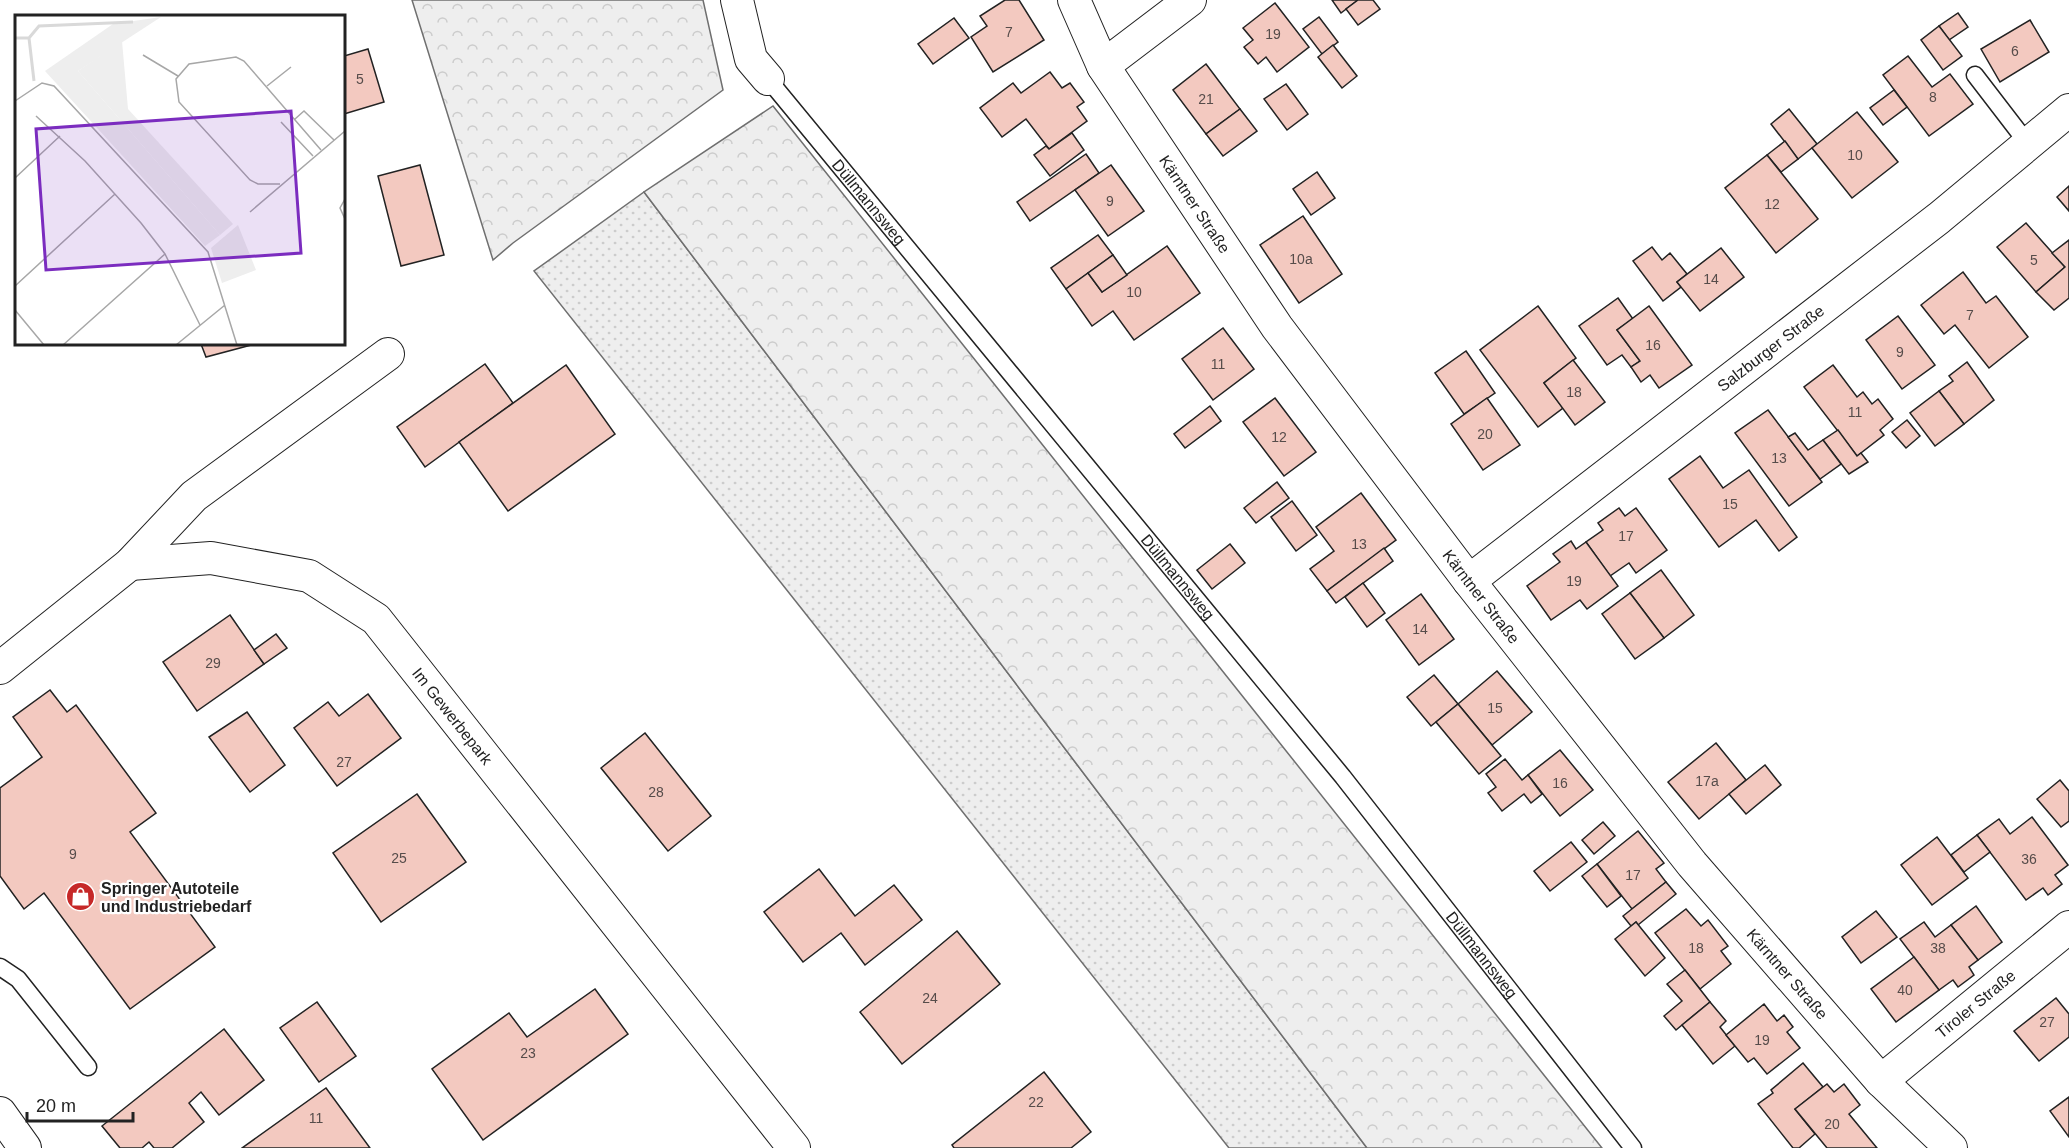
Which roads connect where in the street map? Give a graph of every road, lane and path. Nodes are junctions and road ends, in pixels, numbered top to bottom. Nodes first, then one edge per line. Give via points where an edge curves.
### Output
1 (737, 0) edge
2 (1074, 0) edge
3 (1190, 0) edge
4 (1103, 66) junction
5 (1975, 75) dead end
6 (768, 79) joint
7 (2069, 110) edge
8 (2028, 144) junction
9 (388, 354) dead end
10 (130, 564) junction
11 (1469, 581) junction
12 (0, 668) edge
13 (2069, 927) edge
14 (0, 967) edge
15 (88, 1067) dead end
16 (1881, 1082) junction
17 (0, 1113) edge
18 (25, 1148) edge
19 (794, 1148) edge
20 (1633, 1148) edge
21 (1952, 1148) edge

1 - 6 street, Düllmannsweg via 751,59
2 - 4 street, Kärntner Straße
3 - 4 street
4 - 11 street, Kärntner Straße via 1277,327
5 - 8 lane
6 - 20 lane, Düllmannsweg via 1343,777
7 - 8 street, Salzburger Straße
8 - 11 street, Salzburger Straße via 1940,218
9 - 10 street via 194,496
10 - 12 street
10 - 19 street, Im Gewerbepark via 211,558 309,576 375,619
11 - 16 street, Kärntner Straße via 1692,864
13 - 16 street, Tiroler Straße
14 - 15 lane via 18,979
16 - 21 street, Kärntner Straße
17 - 18 street

